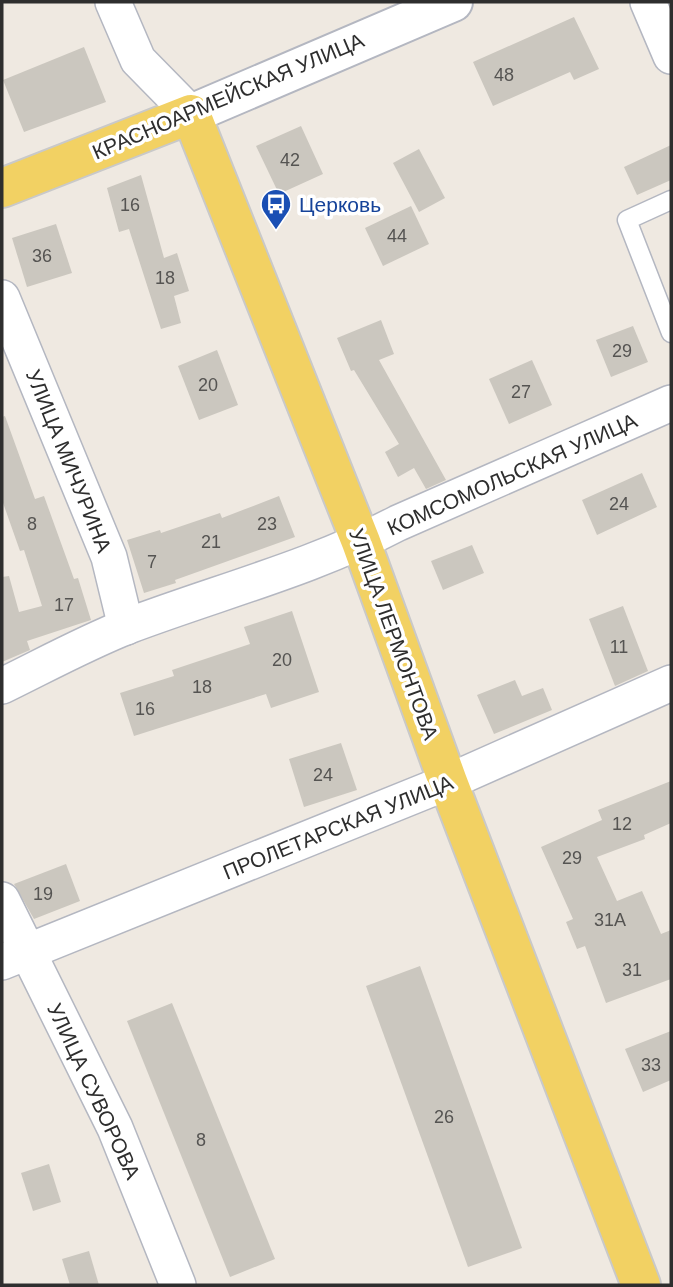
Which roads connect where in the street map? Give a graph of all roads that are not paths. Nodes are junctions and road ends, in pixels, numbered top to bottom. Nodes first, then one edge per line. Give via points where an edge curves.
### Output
1 (113, 2) edge
2 (453, 2) edge
3 (648, 2) edge
4 (671, 56) edge
5 (191, 114) junction
6 (2, 188) edge
7 (671, 200) edge
8 (2, 298) edge
9 (671, 332) edge
10 (671, 403) edge
11 (361, 542) junction
12 (126, 627) junction
13 (671, 683) edge
14 (2, 686) edge
15 (449, 782) junction
16 (2, 900) edge
17 (15, 957) edge
18 (178, 1285) edge
19 (641, 1285) edge

1 - 5 street, УЛИЦА ЛЕРМОНТОВА via 138,60
2 - 5 street, КРАСНОАРМЕЙСКАЯ УЛИЦА
3 - 4 street
5 - 6 main road, КРАСНОАРМЕЙСКАЯ УЛИЦА
5 - 11 main road, УЛИЦА ЛЕРМОНТОВА
7 - 9 lane via 627,220
8 - 12 street, УЛИЦА МИЧУРИНА via 109,557
10 - 11 street, КОМСОМОЛЬСКАЯ УЛИЦА
11 - 12 street, КОМСОМОЛЬСКАЯ УЛИЦА
11 - 15 main road, УЛИЦА ЛЕРМОНТОВА
12 - 14 street, КОМСОМОЛЬСКАЯ УЛИЦА
13 - 15 street, ПРОЛЕТАРСКАЯ УЛИЦА
15 - 17 street, ПРОЛЕТАРСКАЯ УЛИЦА
15 - 19 main road, УЛИЦА ЛЕРМОНТОВА
16 - 17 street, УЛИЦА СУВОРОВА
17 - 18 street, УЛИЦА СУВОРОВА via 115,1128

